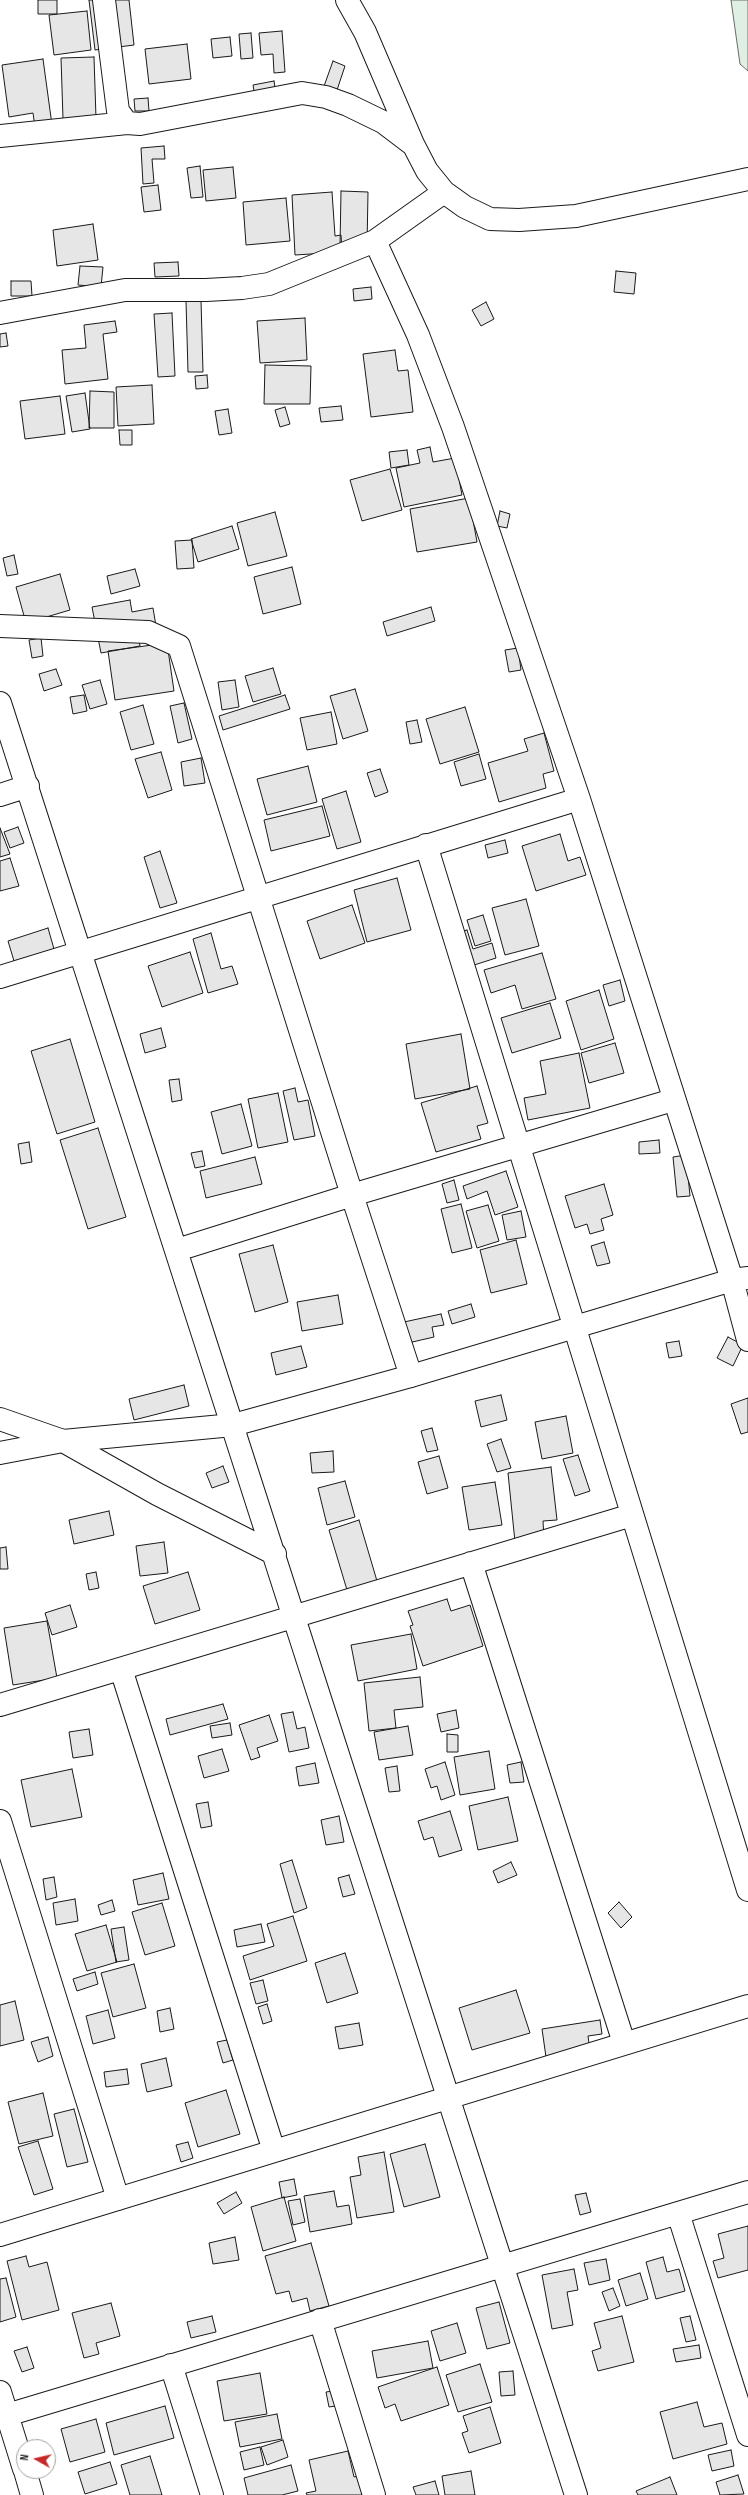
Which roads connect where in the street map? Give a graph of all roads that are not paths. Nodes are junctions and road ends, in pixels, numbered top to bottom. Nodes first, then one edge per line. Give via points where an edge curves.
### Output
1 (104, 0) edge
2 (347, 0) edge
3 (127, 123) junction
4 (0, 136) edge
5 (413, 144) junction
6 (748, 179) edge
7 (444, 192) junction
8 (375, 241) junction
9 (0, 312) edge
10 (0, 626) edge
11 (0, 703) edge
12 (28, 786) junction
13 (0, 795) edge
14 (579, 799) junction
15 (426, 845) junction
16 (258, 897) junction
17 (81, 952) junction
18 (0, 977) edge
19 (673, 1100) junction
20 (518, 1145) junction
21 (352, 1195) junction
22 (177, 1250) junction
23 (740, 1279) edge
24 (574, 1327) junction
25 (748, 1340) edge
26 (411, 1376) junction
27 (0, 1418) edge
28 (233, 1425) junction
29 (63, 1441) junction
30 (0, 1453) edge
31 (632, 1515) junction
32 (274, 1554) junction
33 (471, 1563) junction
34 (295, 1616) junction
35 (121, 1669) junction
36 (0, 1705) edge
37 (0, 1821) edge
38 (748, 1890) edge
39 (748, 2006) edge
40 (624, 2043) junction
41 (449, 2097) junction
42 (274, 2151) junction
43 (748, 2192) edge
44 (118, 2199) junction
45 (678, 2213) junction
46 (0, 2235) edge
47 (503, 2265) junction
48 (320, 2320) junction
49 (171, 2365) junction
50 (0, 2392) edge
51 (7, 2415) junction
52 (748, 2435) edge
53 (16, 2444) edge
54 (27, 2479) edge
55 (32, 2495) edge
56 (212, 2495) edge
57 (374, 2495) edge
58 (576, 2495) edge

1 - 3 street via 118,112
2 - 5 street via 365,32
3 - 4 street
3 - 5 street via 140,124 302,93 326,97 348,105 383,122
5 - 7 street via 427,171
6 - 7 street via 576,216 519,220 490,219 465,207
7 - 8 street
8 - 9 street via 269,284 206,290 125,290
8 - 14 street via 418,335 453,427
10 - 16 street via 148,632 179,646
11 - 12 street
12 - 13 street
12 - 17 street
14 - 15 street
14 - 19 street
15 - 16 street
15 - 20 street
16 - 17 street
16 - 21 street
17 - 18 street
17 - 22 street
19 - 20 street
19 - 23 street
20 - 21 street
20 - 24 street
21 - 22 street
21 - 26 street
22 - 28 street
23 - 24 street
23 - 25 street
24 - 26 street
24 - 31 street
26 - 28 street
27 - 29 street
28 - 29 street
28 - 32 street
29 - 30 street
29 - 32 street via 157,1494
31 - 33 street
31 - 38 street
32 - 34 street
33 - 34 street
33 - 40 street
34 - 35 street
34 - 41 street
35 - 36 street
35 - 42 street
37 - 44 street
39 - 40 street
40 - 41 street
41 - 42 street
41 - 47 street
42 - 44 street
43 - 45 street
44 - 46 street
45 - 47 street
45 - 52 street
47 - 48 street
47 - 58 street
48 - 49 street
48 - 57 street
49 - 51 street
49 - 56 street
50 - 51 street
51 - 53 street
54 - 55 street

